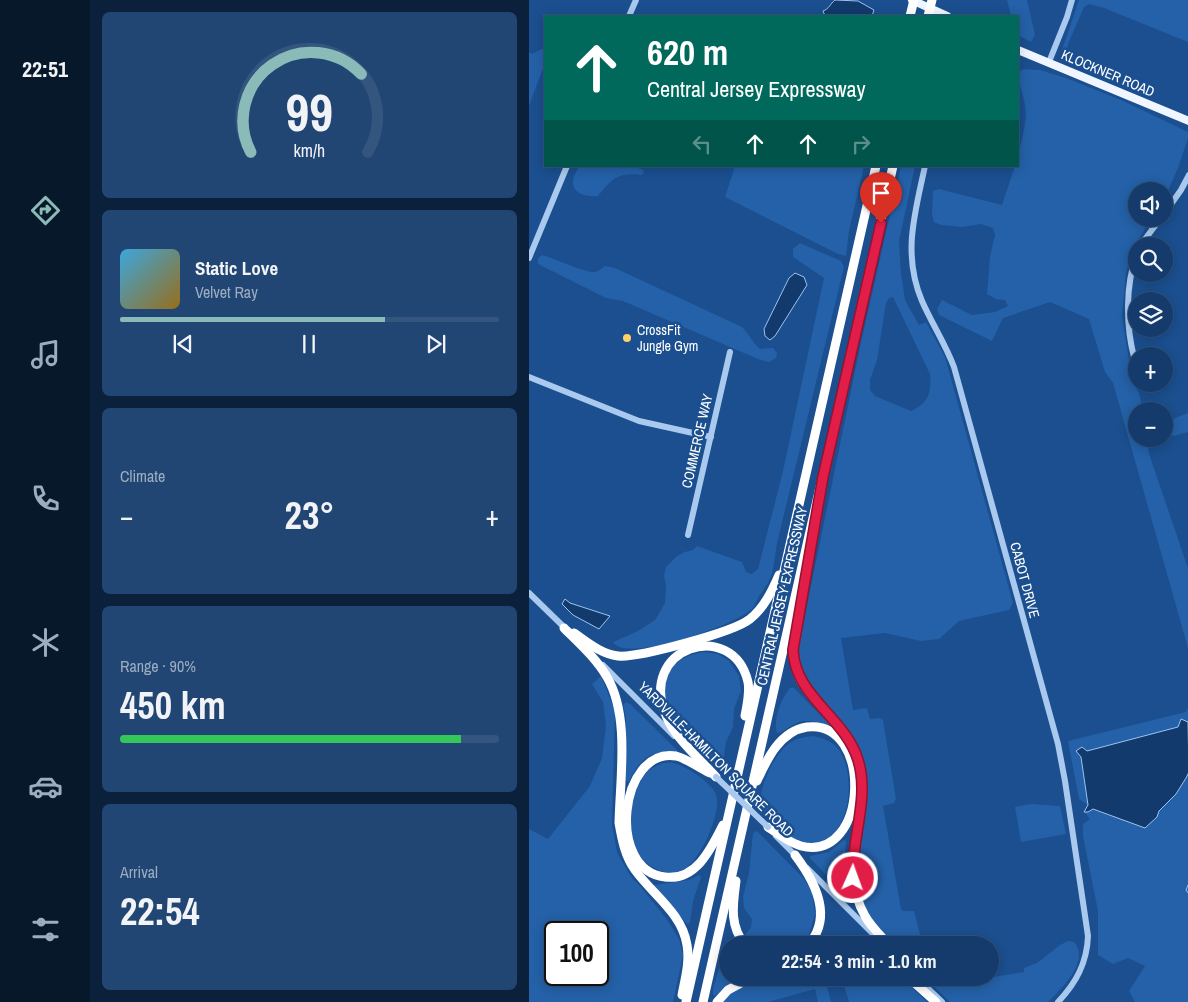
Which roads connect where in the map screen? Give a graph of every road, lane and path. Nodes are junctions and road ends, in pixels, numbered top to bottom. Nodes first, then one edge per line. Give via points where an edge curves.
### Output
1 (636, 0) edge
2 (913, 0) edge
3 (932, 0) edge
4 (1073, 0) edge
5 (629, 15) edge
6 (910, 15) edge
7 (928, 15) edge
8 (945, 15) edge
9 (1019, 50) edge
10 (1049, 62) junction
11 (1188, 121) edge
12 (567, 167) edge
13 (876, 167) edge
14 (893, 167) edge
15 (925, 167) edge
16 (1188, 176) edge
17 (1188, 183) edge
18 (1181, 190) junction
19 (1173, 201) edge
20 (529, 258) edge
21 (1131, 282) edge
22 (1133, 347) edge
23 (731, 352) dead end
24 (529, 377) edge
25 (711, 437) junction
26 (806, 473) junction
27 (823, 477) junction
28 (688, 535) dead end
29 (529, 593) edge
30 (563, 627) junction
31 (716, 777) junction
32 (736, 780) junction
33 (748, 805) junction
34 (729, 814) junction
35 (768, 827) junction
36 (739, 845) junction
37 (795, 855) junction
38 (739, 936) edge
39 (815, 936) edge
40 (875, 936) edge
41 (882, 936) edge
42 (734, 986) edge
43 (919, 986) edge
44 (925, 986) edge
45 (1065, 995) junction
46 (935, 998) edge
47 (681, 1002) edge
48 (686, 1002) edge
49 (703, 1002) edge
50 (717, 1002) edge
51 (941, 1002) edge
52 (1053, 1002) edge
53 (1058, 1002) edge

1 - 5 street
2 - 6 highway, bridge
2 - 8 main road
3 - 7 highway, bridge
4 - 10 street
9 - 10 main road, KLOCKNER ROAD
10 - 11 main road, KLOCKNER ROAD
12 - 20 street
13 - 26 highway, CENTRAL JERSEY EXPRESSWAY
14 - 27 highway, CENTRAL JERSEY EXPRESSWAY
15 - 45 street, CABOT DRIVE via 912,226 914,275 954,366 1058,744 1065,782 1088,936 1080,972
16 - 18 street
17 - 18 street
18 - 19 street
21 - 22 street via 1128,315
23 - 25 street, COMMERCE WAY
24 - 25 street via 639,421
25 - 28 street, COMMERCE WAY
26 - 30 highway via 776,583 762,607 742,624 681,644 624,656 602,651
26 - 32 highway, CENTRAL JERSEY EXPRESSWAY
27 - 33 highway, CENTRAL JERSEY EXPRESSWAY
27 - 41 highway via 793,659 801,682 845,733 858,760 862,790 853,864 854,887 865,916
29 - 30 street, YARDVILLE-HAMILTON SQUARE ROAD
30 - 31 street, YARDVILLE-HAMILTON SQUARE ROAD
30 - 47 highway via 600,667 616,696 622,728 621,837 636,872 674,915 685,936 687,963
31 - 32 highway via 671,725 662,702 661,686 667,667 681,652 701,646 715,647 728,653 743,669 748,682
31 - 34 highway via 678,757 659,758 647,765 633,786 627,806 629,843 638,862 647,870 660,876 679,876 690,872 704,858
31 - 35 street, YARDVILLE-HAMILTON SQUARE ROAD, bridge
32 - 34 highway, CENTRAL JERSEY EXPRESSWAY
33 - 35 highway via 772,753 789,734 817,727 830,731 841,740 852,764 855,788 850,814 839,835 828,843 809,847 796,844
33 - 36 highway, CENTRAL JERSEY EXPRESSWAY
34 - 48 highway, CENTRAL JERSEY EXPRESSWAY
35 - 37 street, YARDVILLE-HAMILTON SQUARE ROAD
36 - 38 highway via 733,918
36 - 49 highway, CENTRAL JERSEY EXPRESSWAY
37 - 39 highway via 812,880 819,901 820,923
37 - 40 street, YARDVILLE-HAMILTON SQUARE ROAD
42 - 50 highway
43 - 46 highway
44 - 46 highway
45 - 52 street
45 - 53 street, CABOT DRIVE
46 - 51 street

